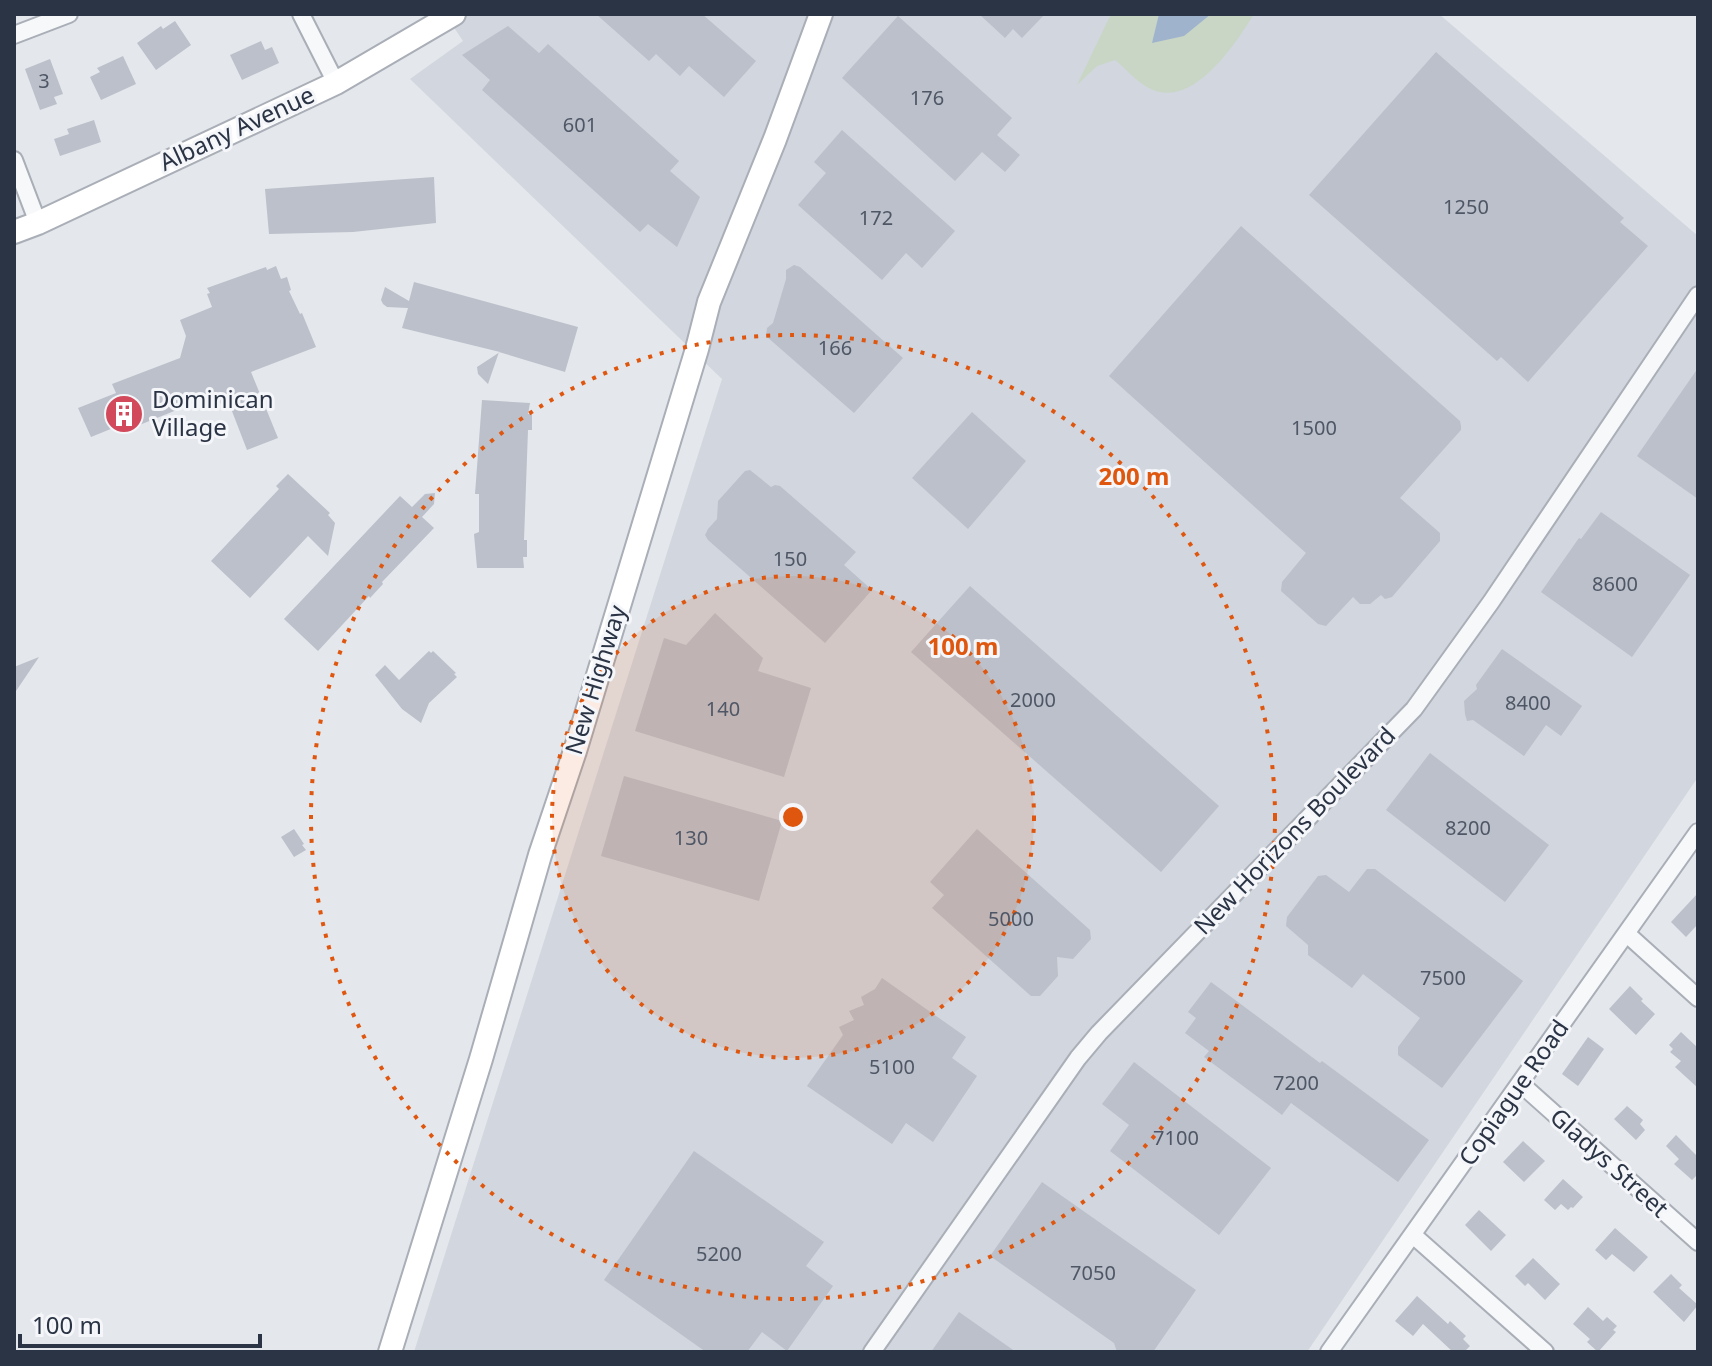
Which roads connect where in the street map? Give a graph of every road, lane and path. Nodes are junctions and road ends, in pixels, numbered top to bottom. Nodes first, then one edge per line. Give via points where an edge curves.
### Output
1 (69, 14) edge
2 (301, 14) edge
3 (454, 14) edge
4 (821, 14) edge
5 (14, 35) edge
6 (336, 83) junction
7 (14, 160) edge
8 (38, 223) junction
9 (14, 232) edge
10 (1698, 295) edge
11 (1698, 832) edge
12 (1627, 934) junction
13 (1698, 998) edge
14 (1521, 1084) junction
15 (1413, 1235) junction
16 (1698, 1242) edge
17 (390, 1352) edge
18 (872, 1352) edge
19 (1329, 1352) edge
20 (1545, 1352) edge

1 - 5 street
2 - 6 street
3 - 6 main road, Albany Avenue
4 - 17 main road, New Highway via 709,302
6 - 8 main road, Albany Avenue
7 - 8 street
8 - 9 main road, Albany Avenue
10 - 18 street, New Horizons Boulevard via 1414,709 1099,1033
11 - 12 street, Copiague Road
12 - 13 street
12 - 14 street, Copiague Road
14 - 15 street, Copiague Road
14 - 16 street, Gladys Street
15 - 19 street, Copiague Road
15 - 20 street

